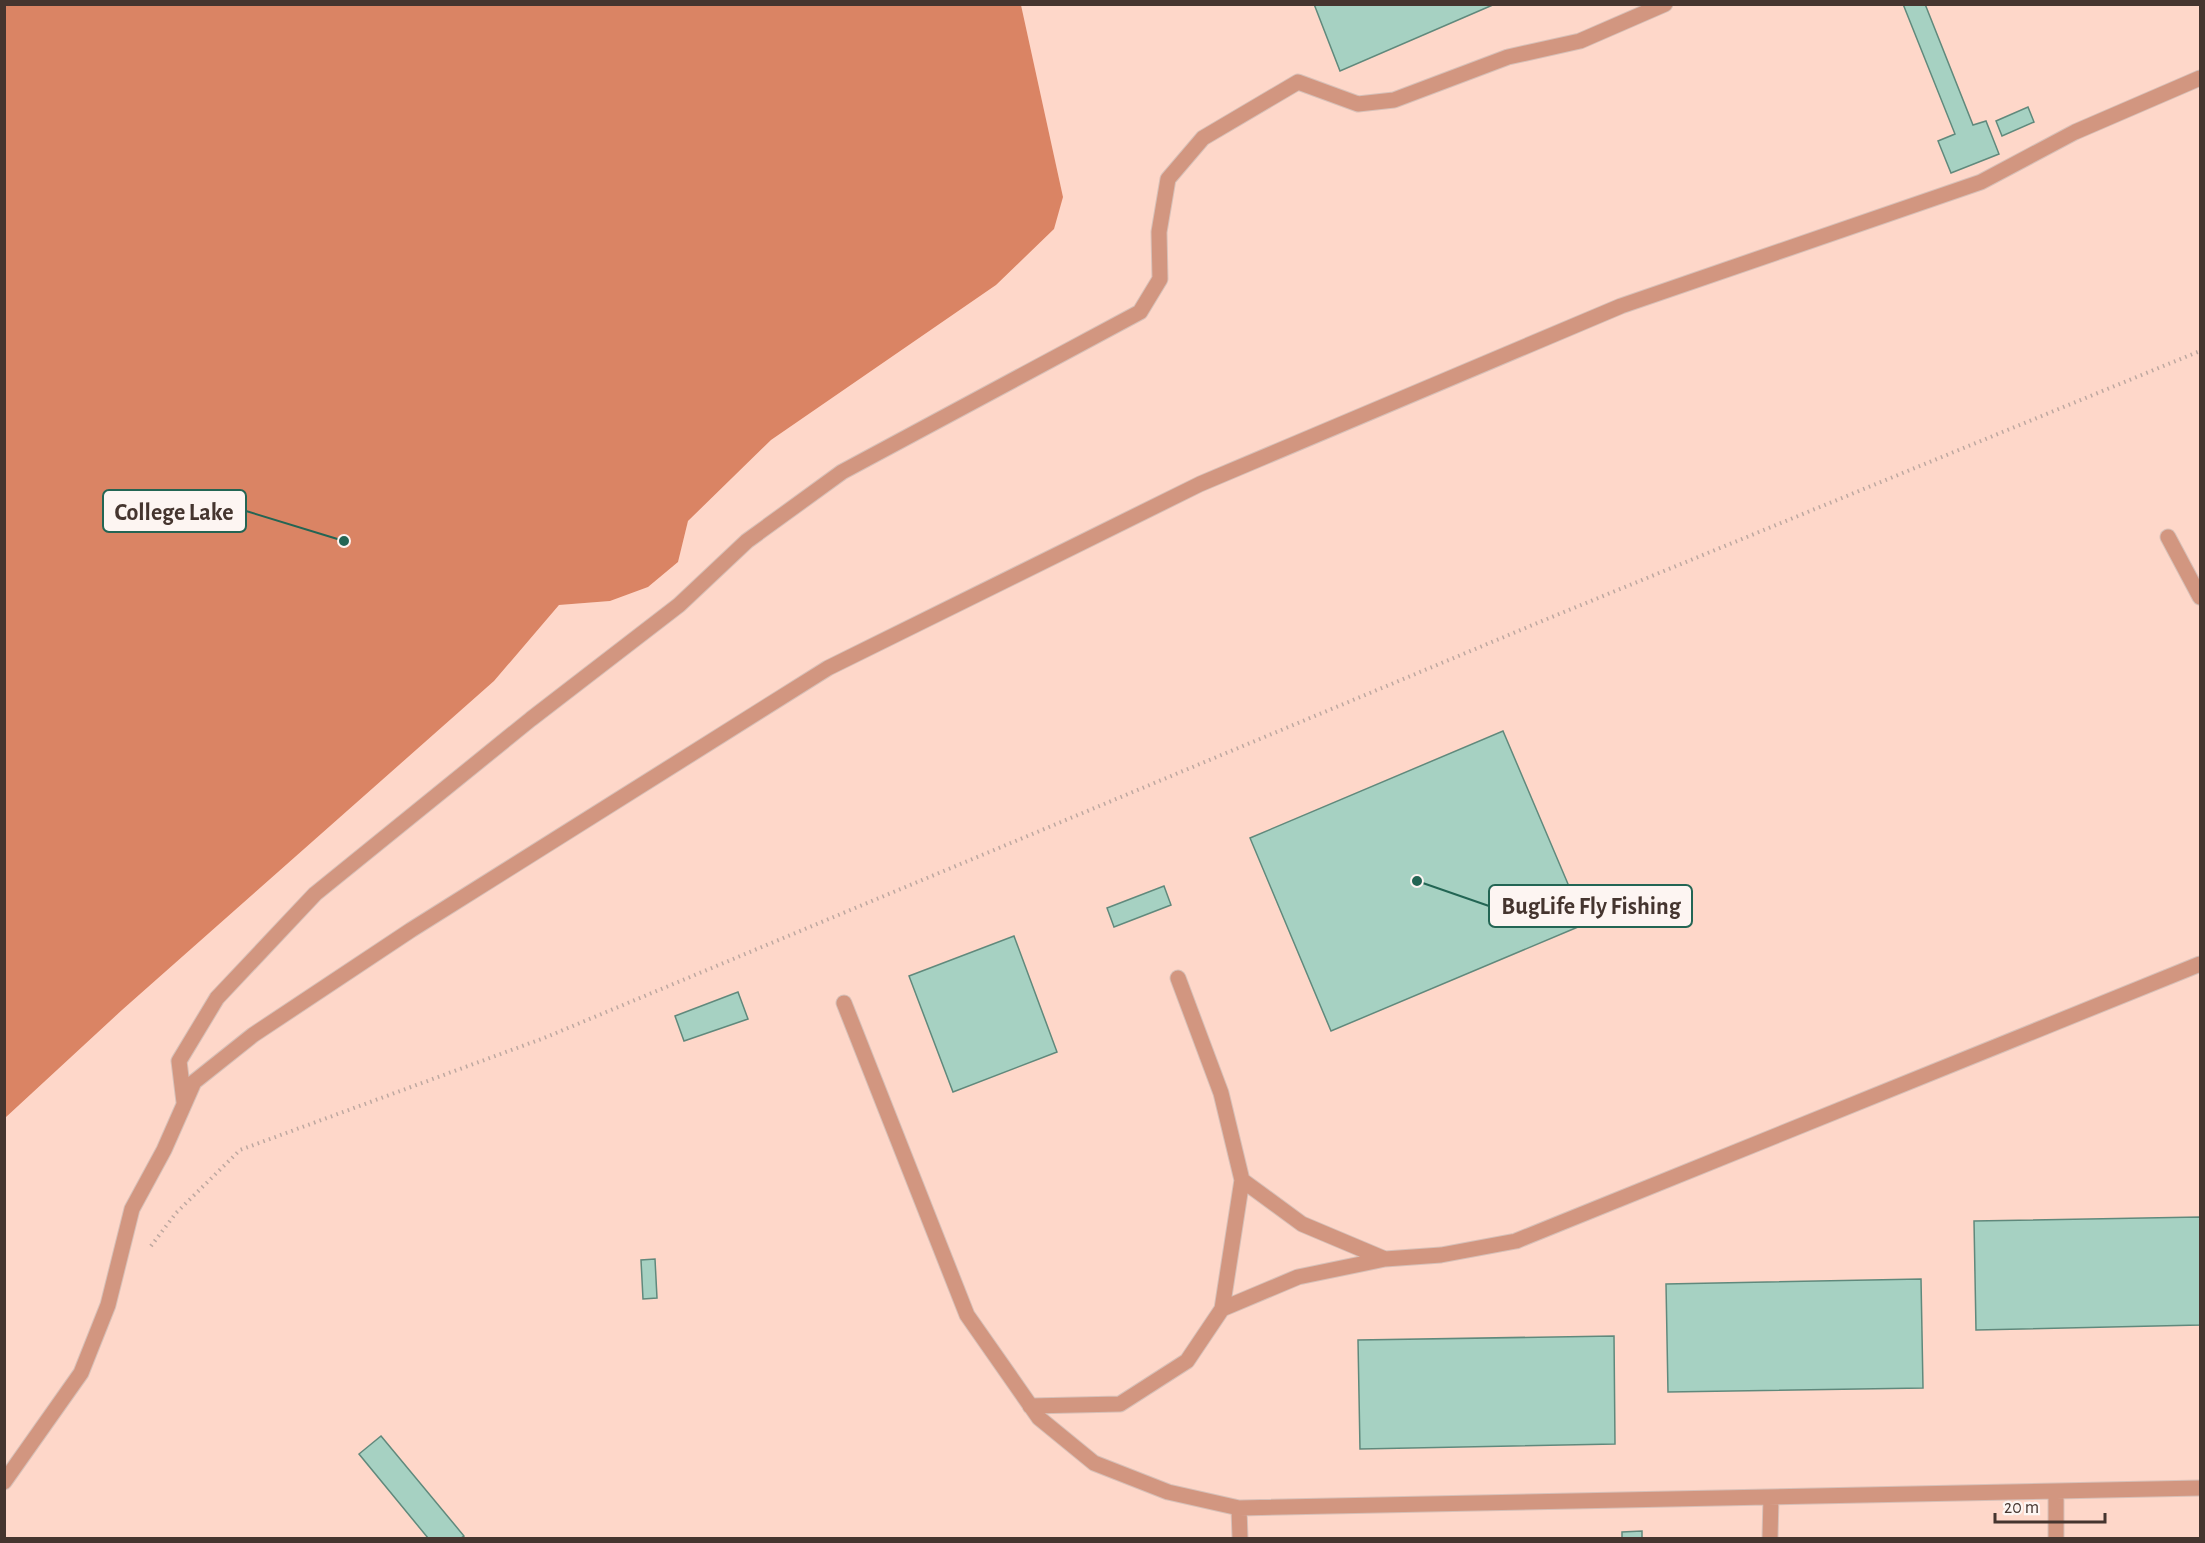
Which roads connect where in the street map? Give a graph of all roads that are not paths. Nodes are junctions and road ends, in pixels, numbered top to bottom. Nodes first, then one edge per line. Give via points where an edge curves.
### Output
1 (1665, 4) edge
2 (2200, 78) edge
3 (2168, 537) dead end
4 (2200, 597) edge
5 (2200, 964) edge
6 (1178, 978) dead end
7 (844, 1003) dead end
8 (184, 1104) junction
9 (1242, 1180) junction
10 (1385, 1260) junction
11 (1222, 1309) junction
12 (1030, 1406) junction
13 (4, 1482) edge
14 (2200, 1488) edge
15 (2056, 1491) junction
16 (1771, 1497) junction
17 (1239, 1508) junction
18 (1240, 1539) edge
19 (1770, 1539) edge
20 (2056, 1539) edge

1 - 8 lane via 1580,41 1508,57 1394,100 1358,104 1298,82 1203,138 1168,179 1159,232 1160,279 1140,312 842,472 747,541 679,605 315,894 217,998 179,1061
2 - 8 lane via 2075,132 1981,182 1621,306 1200,484 828,668 411,930 253,1035 194,1083
3 - 4 lane
5 - 10 lane via 1516,1241 1441,1255
6 - 9 lane via 1221,1093
7 - 12 lane via 967,1315
8 - 13 lane via 132,1209 108,1305 81,1373
9 - 10 lane via 1302,1224
9 - 11 lane
10 - 11 lane via 1298,1277
11 - 12 lane via 1187,1361 1120,1404
12 - 17 lane via 1094,1463 1168,1492
14 - 15 lane
15 - 16 lane
15 - 20 lane
16 - 17 lane
16 - 19 lane
17 - 18 lane

